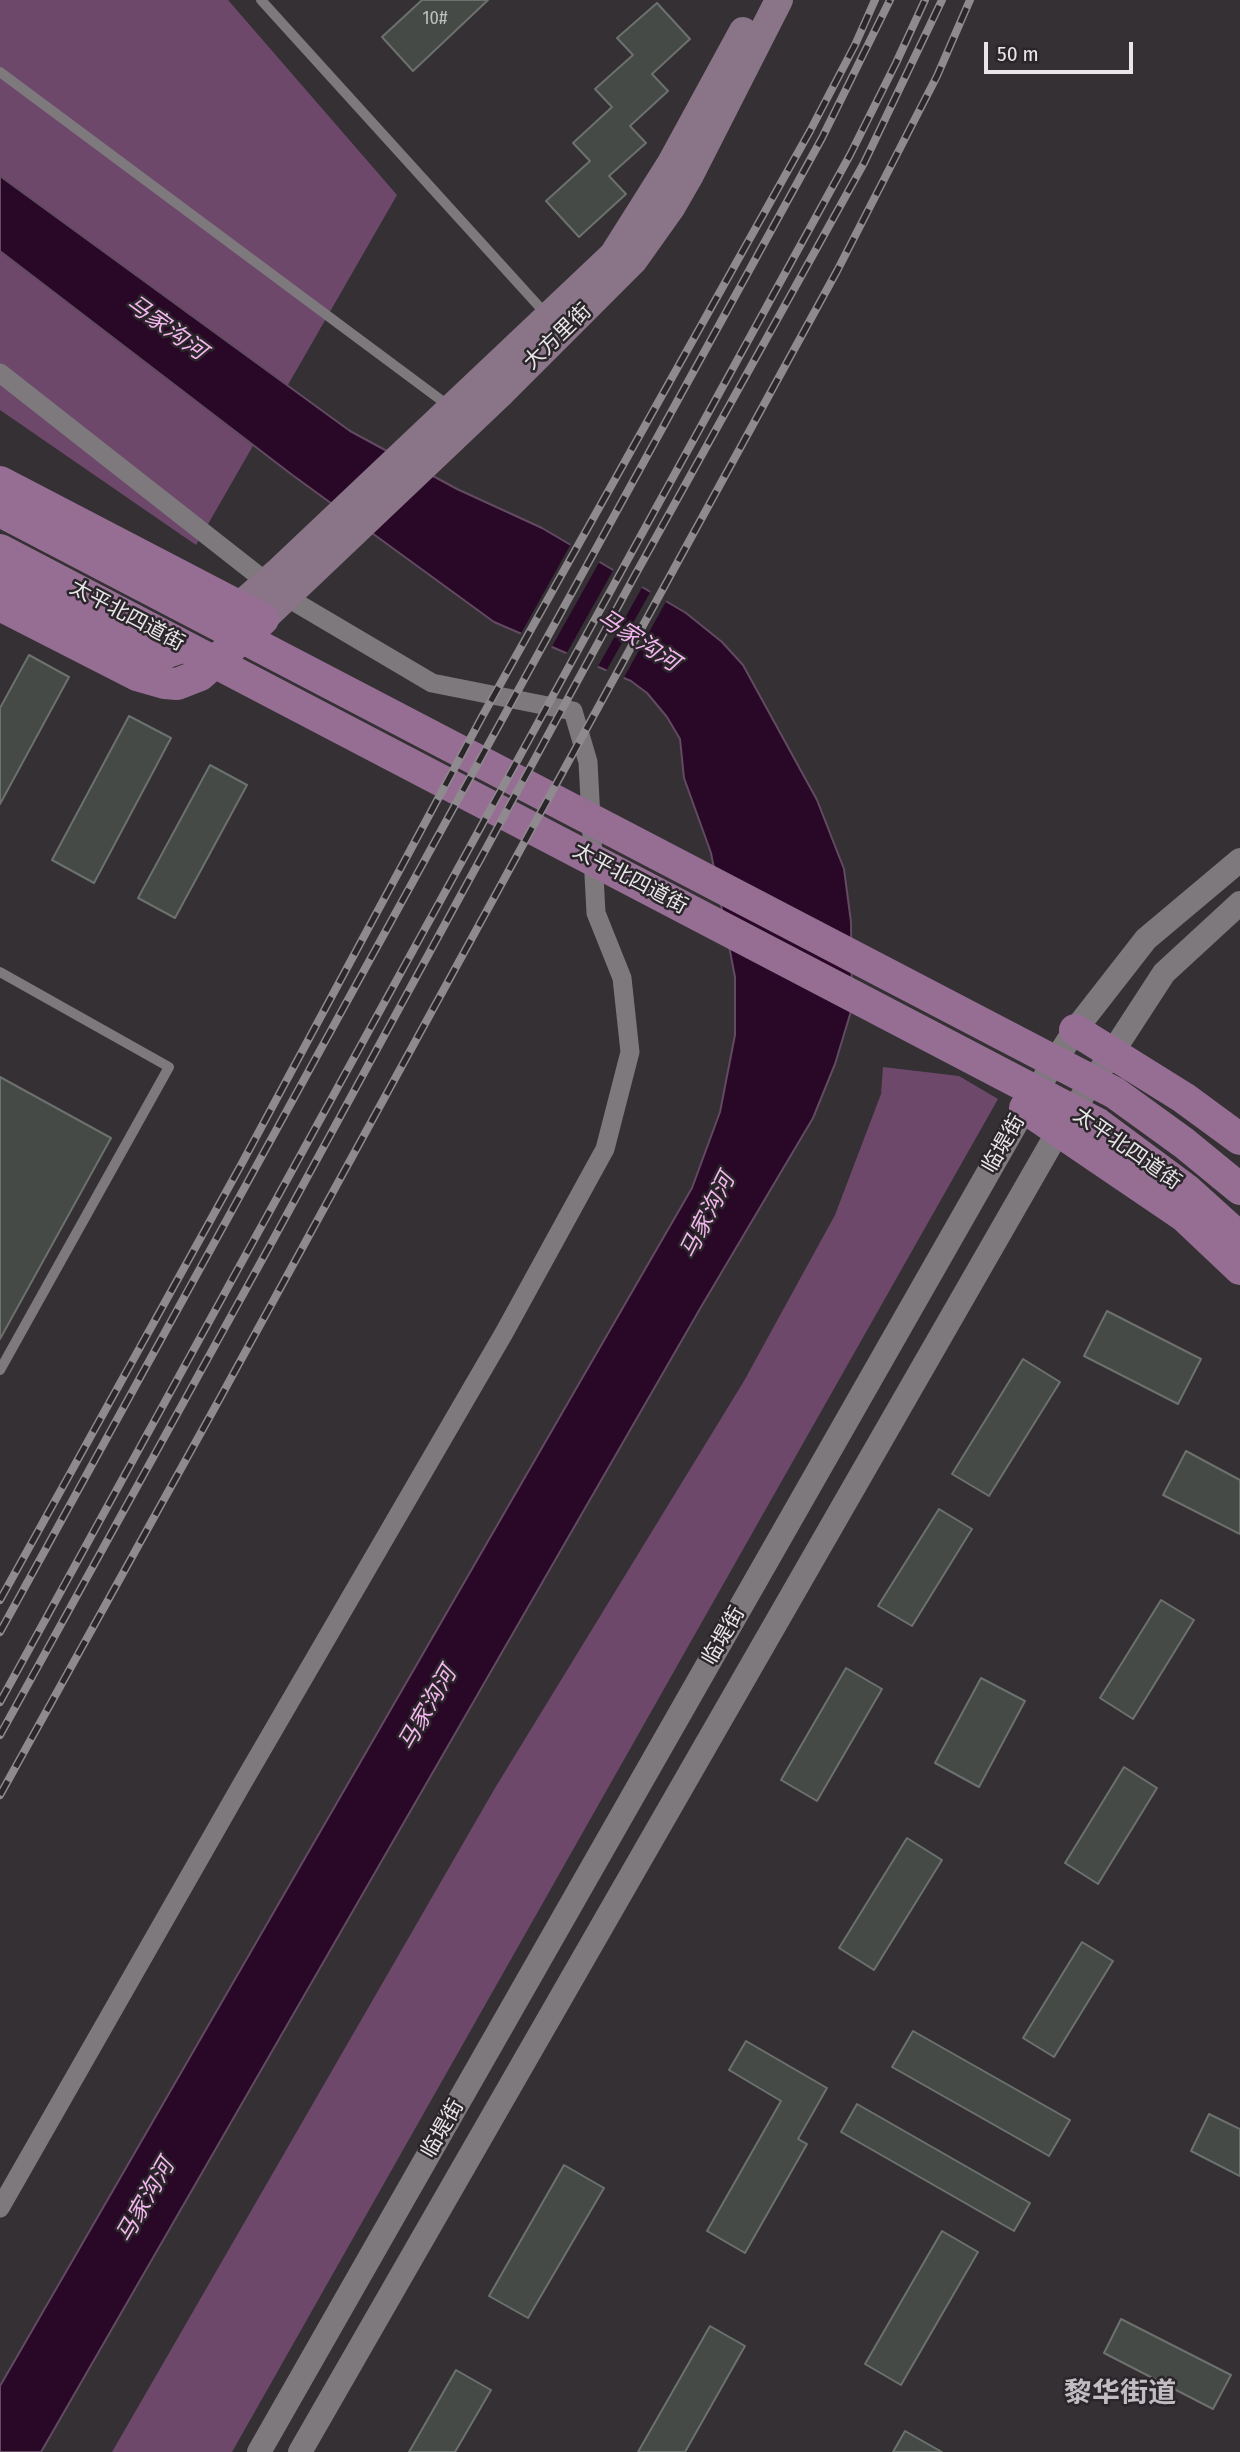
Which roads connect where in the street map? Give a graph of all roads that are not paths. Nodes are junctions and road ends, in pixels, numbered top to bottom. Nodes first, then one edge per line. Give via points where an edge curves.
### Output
1 (261, 0) edge
2 (758, 0) edge
3 (779, 0) edge
4 (0, 72) edge
5 (549, 317) junction
6 (0, 373) edge
7 (459, 416) junction
8 (0, 482) edge
9 (0, 511) edge
10 (0, 550) edge
11 (0, 580) edge
12 (276, 589) junction
13 (0, 605) edge
14 (251, 612) junction
15 (1240, 860) edge
16 (1240, 903) edge
17 (0, 972) edge
18 (1075, 1030) junction
19 (1112, 1053) junction
20 (1025, 1108) junction
21 (1059, 1130) junction
22 (1240, 1139) edge
23 (1240, 1189) edge
24 (1240, 1238) edge
25 (1240, 1269) edge
26 (0, 1370) edge
27 (0, 2208) edge
28 (259, 2452) edge
29 (300, 2452) edge

1 - 5 lane
2 - 5 main road, 大方里街 via 632,228 613,255
3 - 7 main road, 大方里街 via 690,175 645,246 598,298
4 - 7 lane
5 - 7 main road, 大方里街
6 - 12 street
7 - 12 main road, 大方里街
8 - 14 main road
9 - 23 main road, 太平北四道街 via 1115,1093
10 - 24 main road, 太平北四道街 via 1098,1124 1186,1190
11 - 14 main road via 149,651 167,652 200,640
12 - 14 main road, 大方里街
12 - 27 street via 432,682 573,711 587,762 596,913 622,978 630,1052 605,1149 504,1333
13 - 14 main road via 127,670 152,681 177,684 200,675
15 - 18 street, 临堤街 via 1146,939
16 - 19 street, 临堤街 via 1164,973
17 - 26 lane via 169,1067
18 - 19 main road
18 - 20 street, 临堤街
19 - 21 street, 临堤街
19 - 22 main road
20 - 21 main road, 太平北四道街
20 - 28 street, 临堤街
21 - 25 main road, 太平北四道街 via 1184,1216
21 - 29 street, 临堤街

